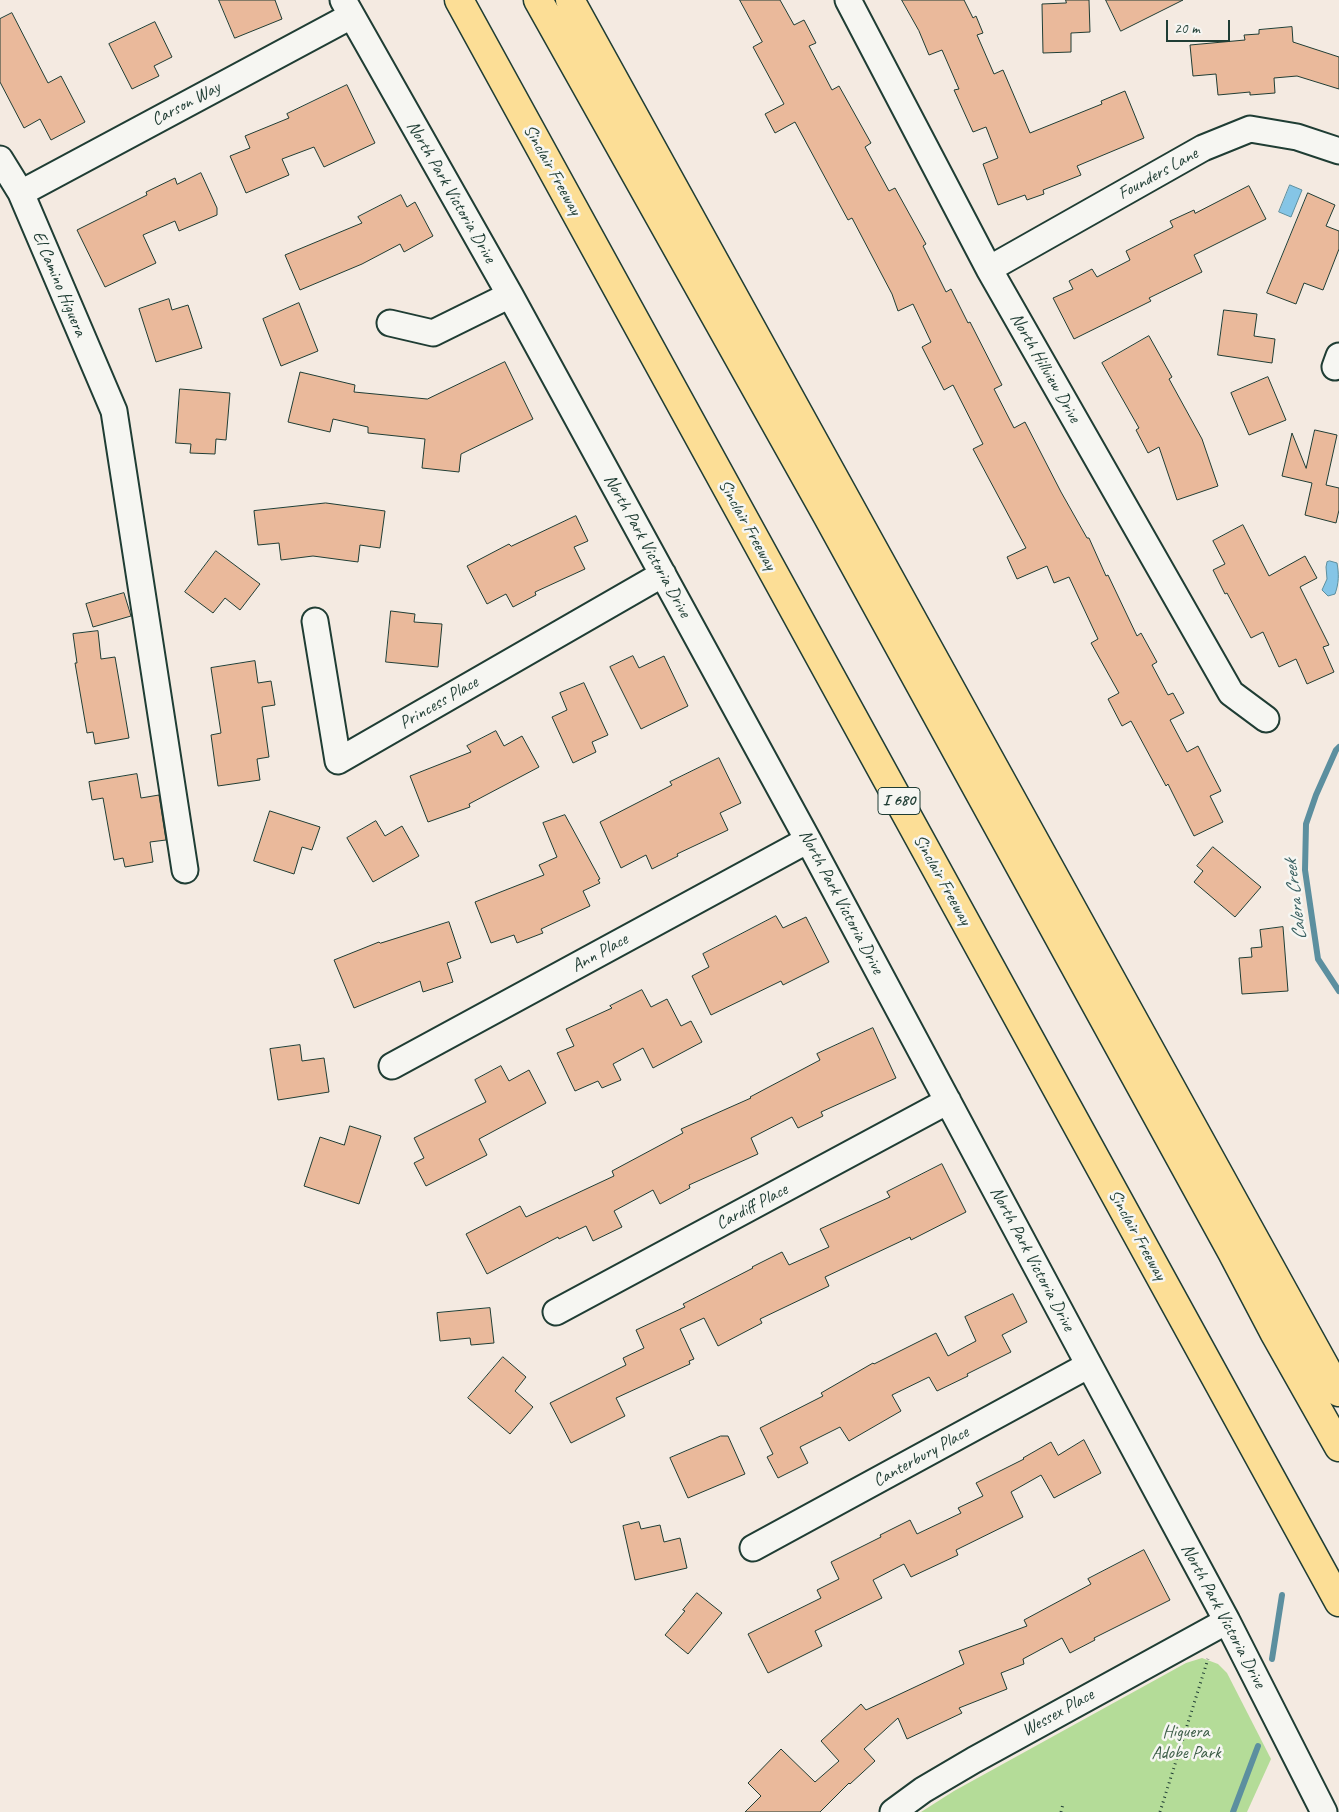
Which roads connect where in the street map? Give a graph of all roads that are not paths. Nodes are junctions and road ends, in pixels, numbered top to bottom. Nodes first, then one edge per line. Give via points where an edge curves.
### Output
1 (459, 0) edge
2 (538, 0) edge
3 (570, 0) edge
4 (848, 0) edge
5 (347, 8) edge
6 (1339, 151) edge
7 (0, 159) edge
8 (21, 193) junction
9 (988, 269) junction
10 (510, 295) junction
11 (390, 323) dead end
12 (663, 574) junction
13 (315, 621) dead end
14 (1266, 720) dead end
15 (808, 840) junction
16 (186, 870) dead end
17 (392, 1066) dead end
18 (948, 1101) junction
19 (556, 1312) dead end
20 (1089, 1365) junction
21 (1339, 1392) edge
22 (1339, 1447) edge
23 (752, 1548) dead end
24 (1339, 1602) edge
25 (1227, 1621) junction
26 (893, 1812) edge
27 (1324, 1812) edge

1 - 24 highway, Sinclair Freeway / I 680
2 - 22 highway via 823,509
3 - 21 highway
4 - 9 street, North Hillview Drive
5 - 8 street, Carson Way
5 - 10 street, North Park Victoria Drive
6 - 9 street, Founders Lane via 1297,137 1250,130 1203,148
7 - 8 street, El Camino Higuera
8 - 16 street, El Camino Higuera via 114,411
9 - 14 street, North Hillview Drive via 1232,693
10 - 11 street via 432,333
10 - 12 street, North Park Victoria Drive
12 - 13 street, Princess Place via 338,761
12 - 15 street, North Park Victoria Drive
15 - 17 street, Ann Place
15 - 18 street, North Park Victoria Drive
18 - 19 street, Cardiff Place
18 - 20 street, North Park Victoria Drive
20 - 23 street, Canterbury Place
20 - 25 street, North Park Victoria Drive
25 - 26 street, Wessex Place via 974,1760
25 - 27 street, North Park Victoria Drive

